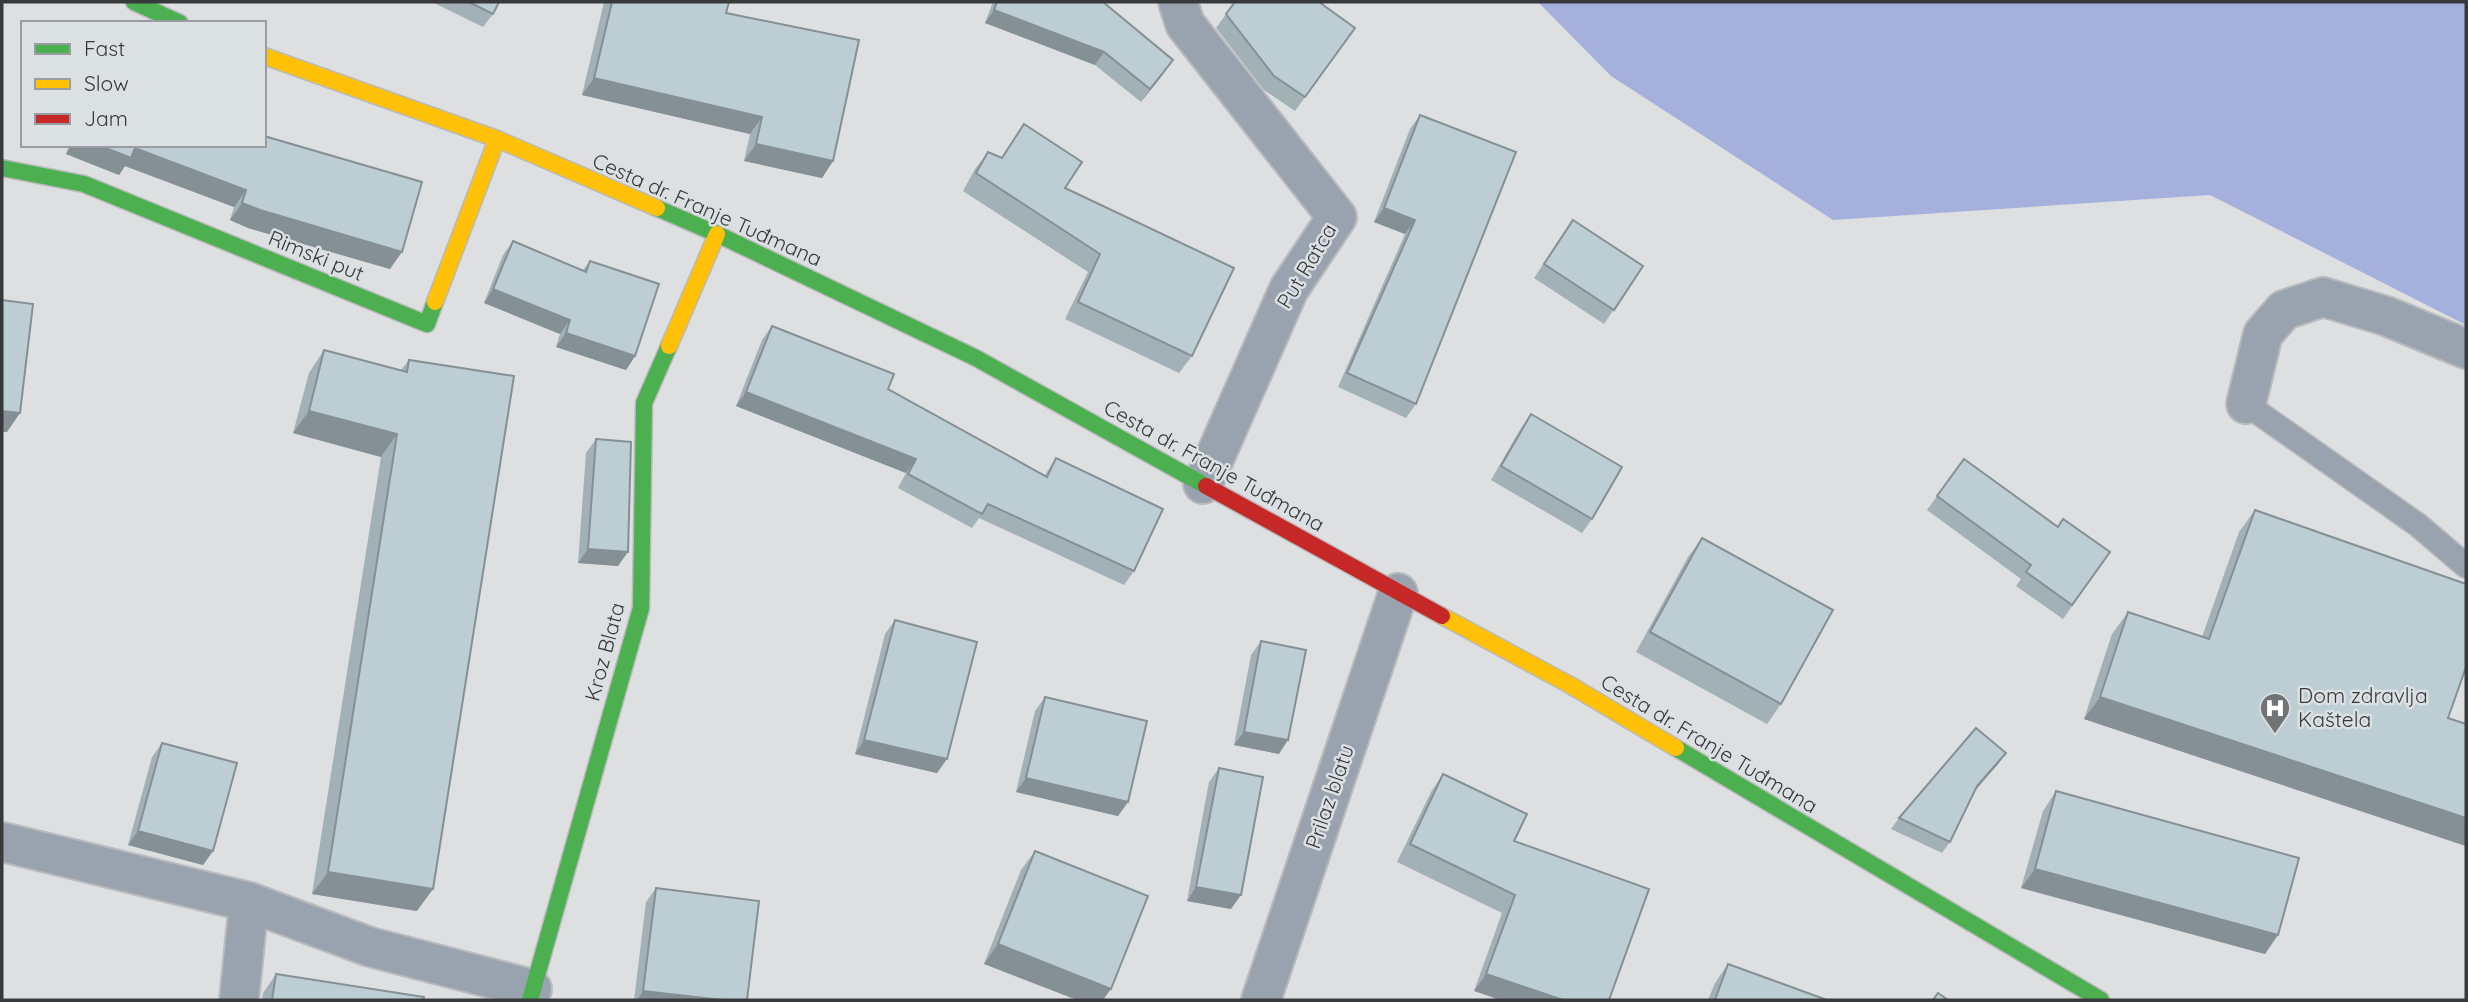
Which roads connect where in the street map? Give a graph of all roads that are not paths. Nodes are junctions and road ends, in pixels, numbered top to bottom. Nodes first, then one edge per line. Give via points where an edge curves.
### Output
1 (134, 2) edge
2 (1178, 2) edge
3 (176, 21) edge
4 (266, 57) edge
5 (497, 139) junction
6 (2, 168) edge
7 (717, 234) junction
8 (2466, 349) edge
9 (2246, 404) joint
10 (1203, 484) junction
11 (2466, 566) edge
12 (1398, 593) junction
13 (2, 842) edge
14 (249, 902) junction
15 (531, 995) edge
16 (239, 1000) edge
17 (1261, 1000) edge
18 (2101, 1000) edge

1 - 3 main road
2 - 10 street, Put Ratca via 1185,24 1337,217 1289,289
4 - 5 main road, Cesta dr. Franje Tuđmana
5 - 6 main road, Rimski put via 427,324 84,184
5 - 7 main road, Cesta dr. Franje Tuđmana
7 - 10 main road, Cesta dr. Franje Tuđmana via 976,358
7 - 15 main road, Kroz Blata via 644,403 641,608
8 - 9 street via 2386,316 2323,297 2284,310 2263,334
9 - 11 lane via 2418,525
10 - 12 main road, Cesta dr. Franje Tuđmana
12 - 17 street, Prilaz blatu
12 - 18 main road, Cesta dr. Franje Tuđmana via 1570,685
13 - 14 street
14 - 15 street via 370,947
14 - 16 street

